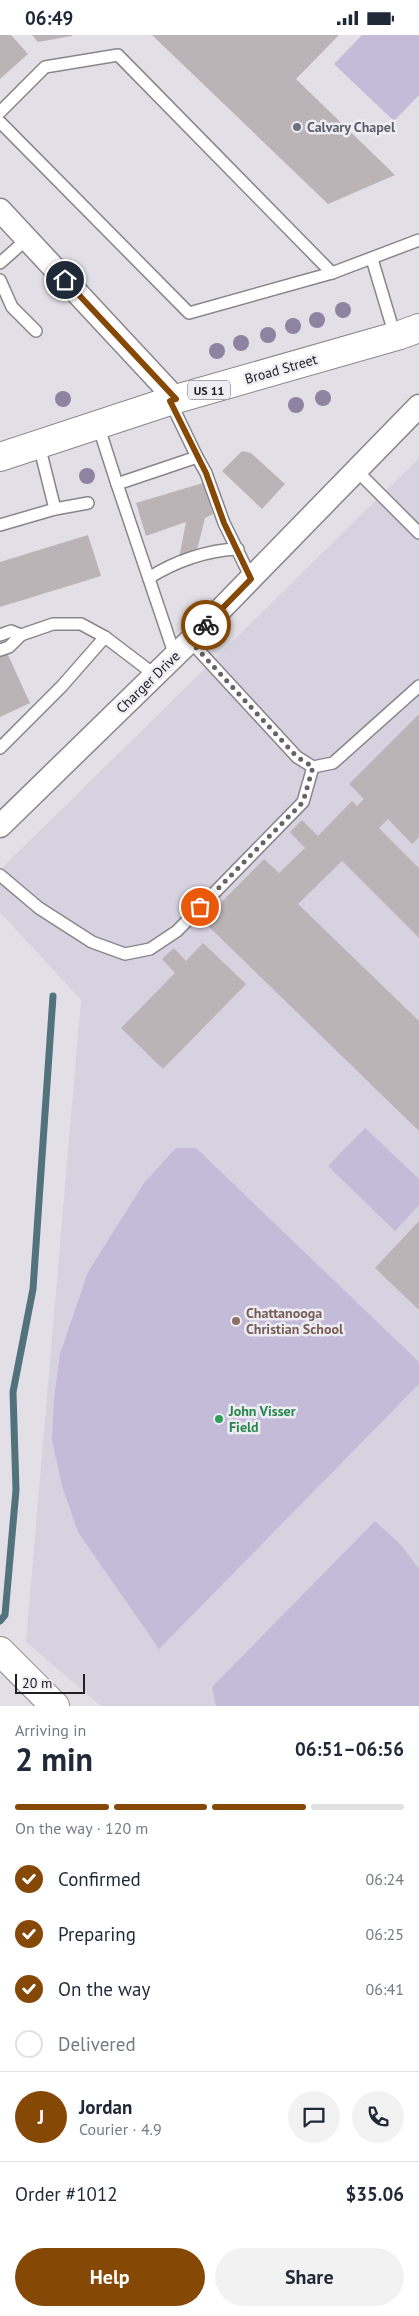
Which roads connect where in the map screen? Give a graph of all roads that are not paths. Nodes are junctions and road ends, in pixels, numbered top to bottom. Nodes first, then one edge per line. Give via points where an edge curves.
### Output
1 (0, 112) edge
2 (0, 122) edge
3 (0, 210) edge
4 (27, 239) junction
5 (419, 240) edge
6 (372, 259) junction
7 (0, 263) edge
8 (332, 273) junction
9 (0, 280) edge
10 (36, 331) dead end
11 (407, 332) edge
12 (173, 400) junction
13 (419, 407) edge
14 (98, 425) junction
15 (39, 445) junction
16 (0, 457) edge
17 (197, 457) junction
18 (356, 470) junction
19 (117, 484) junction
20 (88, 503) dead end
21 (55, 509) junction
22 (0, 525) edge
23 (419, 533) edge
24 (238, 549) junction
25 (149, 578) junction
26 (251, 579) junction
27 (0, 635) edge
28 (21, 635) junction
29 (106, 637) junction
30 (182, 649) junction
31 (0, 651) edge
32 (155, 675) junction
33 (419, 686) edge
34 (0, 748) edge
35 (313, 767) junction
36 (0, 826) edge
37 (0, 875) edge
38 (0, 1651) edge
39 (55, 1706) edge

1 - 8 lane via 45,67 118,55
2 - 8 lane via 189,313
3 - 4 street
4 - 7 lane
4 - 12 street
5 - 6 lane
6 - 8 lane
6 - 11 lane
9 - 10 lane via 12,307
11 - 12 main road, Broad Street / US 11
12 - 14 main road, Broad Street / US 11
12 - 17 lane
13 - 18 street, Charger Drive
14 - 15 main road, Broad Street / US 11
14 - 19 lane
15 - 16 main road, Broad Street / US 11
15 - 21 lane
17 - 19 lane
17 - 24 lane
18 - 23 lane
18 - 26 street, Charger Drive
19 - 25 lane
20 - 21 lane
21 - 22 lane
24 - 25 lane via 169,565
24 - 26 lane
25 - 30 lane
26 - 30 street, Charger Drive
27 - 28 lane via 11,631
28 - 29 lane via 53,624 80,624
28 - 31 lane
29 - 32 lane
29 - 34 lane
30 - 32 street, Charger Drive
30 - 35 lane via 297,757
32 - 36 street, Charger Drive
33 - 35 lane via 334,763
35 - 37 lane via 303,802 177,931 150,949 125,954 92,942 40,908
38 - 39 main road

